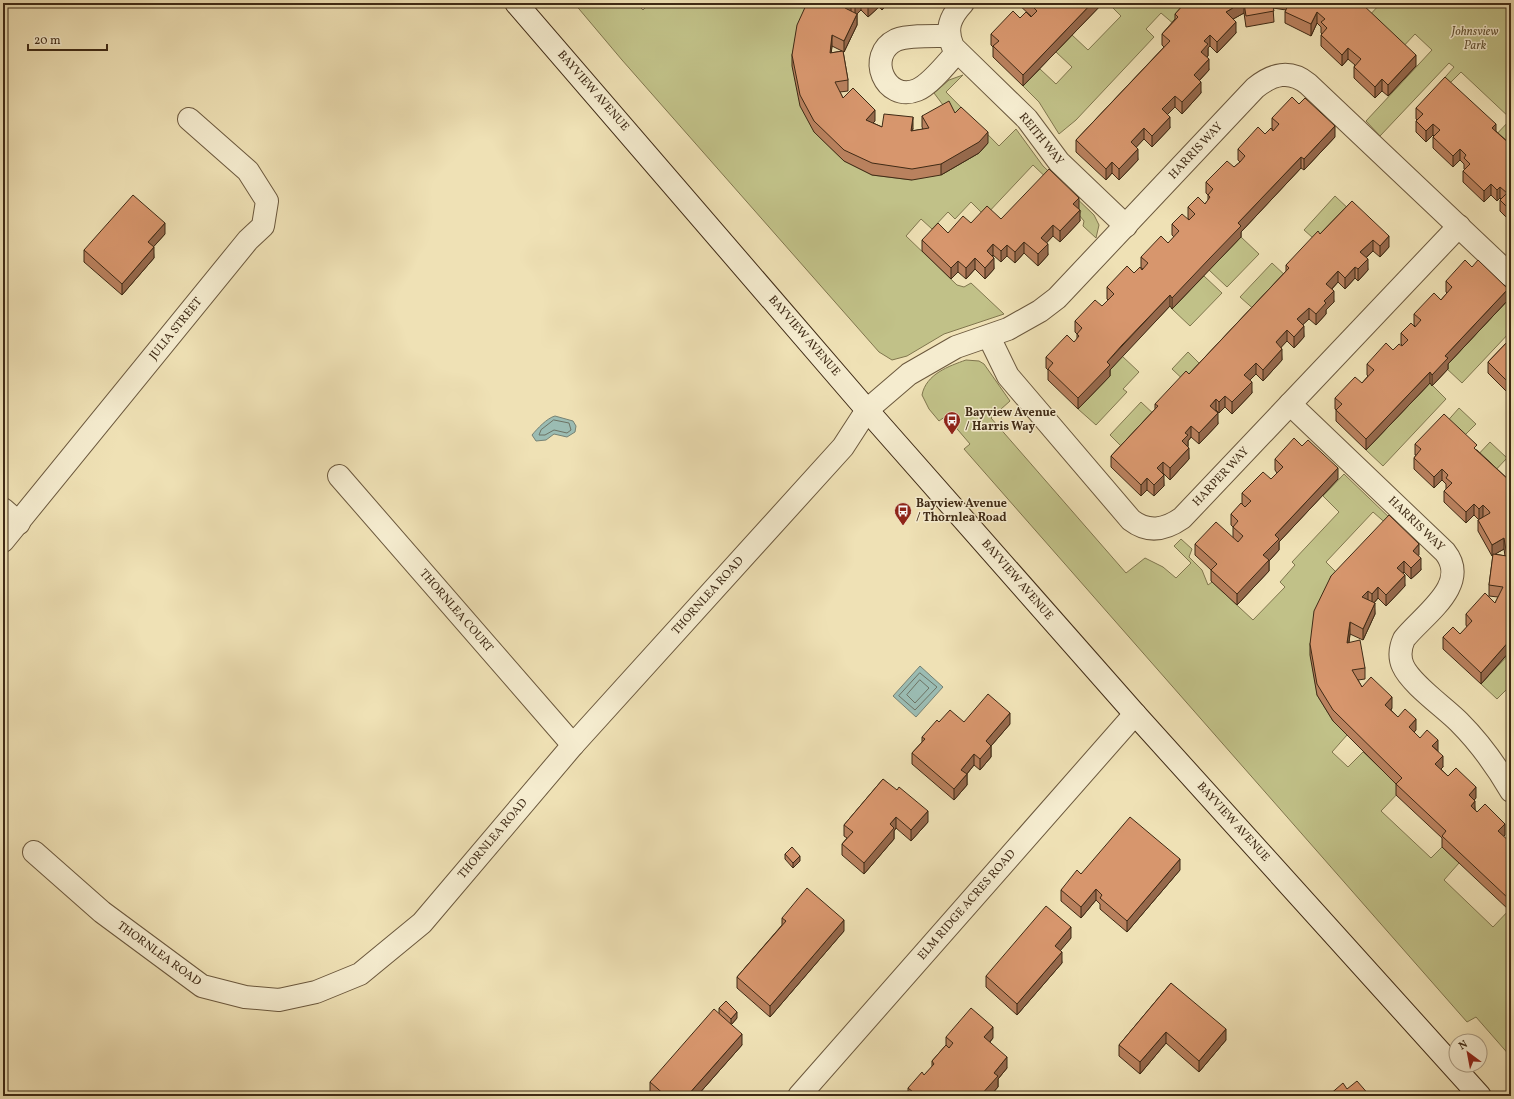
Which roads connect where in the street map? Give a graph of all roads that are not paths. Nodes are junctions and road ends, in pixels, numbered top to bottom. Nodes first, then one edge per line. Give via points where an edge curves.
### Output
1 (516, 3) edge
2 (963, 3) edge
3 (189, 119) dead end
4 (1126, 226) junction
5 (1459, 226) junction
6 (1511, 276) edge
7 (988, 337) junction
8 (1290, 404) junction
9 (867, 410) junction
10 (339, 476) dead end
11 (3, 509) edge
12 (20, 523) junction
13 (3, 541) edge
14 (1135, 714) junction
15 (573, 745) junction
16 (1511, 791) edge
17 (34, 852) dead end
18 (799, 1096) edge
19 (1480, 1096) edge

1 - 9 street, BAYVIEW AVENUE
2 - 4 street, REITH WAY via 952,17 949,26 953,44 1027,119 1059,162
3 - 12 street, JULIA STREET via 248,171 266,201 263,226 248,240
4 - 5 street, HARRIS WAY via 1255,88 1268,79 1283,74 1296,76 1308,84
4 - 7 street, HARRIS WAY via 1048,305 1008,329
5 - 6 street, HARRIS WAY
5 - 8 street, HARPER WAY
7 - 8 street, HARPER WAY via 1002,366 1020,392 1131,520 1144,528 1158,529 1182,518
7 - 9 street, HARRIS WAY via 965,343 909,374
8 - 16 street, HARRIS WAY via 1445,552 1452,562 1454,573 1451,585 1401,645 1402,665 1409,676 1466,729 1497,768
9 - 14 street, BAYVIEW AVENUE
9 - 15 street, THORNLEA ROAD via 843,447
10 - 15 street, THORNLEA COURT
11 - 12 street
12 - 13 street, JULIA STREET
14 - 18 street, ELM RIDGE ACRES ROAD
14 - 19 street, BAYVIEW AVENUE
15 - 17 street, THORNLEA ROAD via 422,923 360,974 316,992 279,1000 245,997 202,986 102,912

